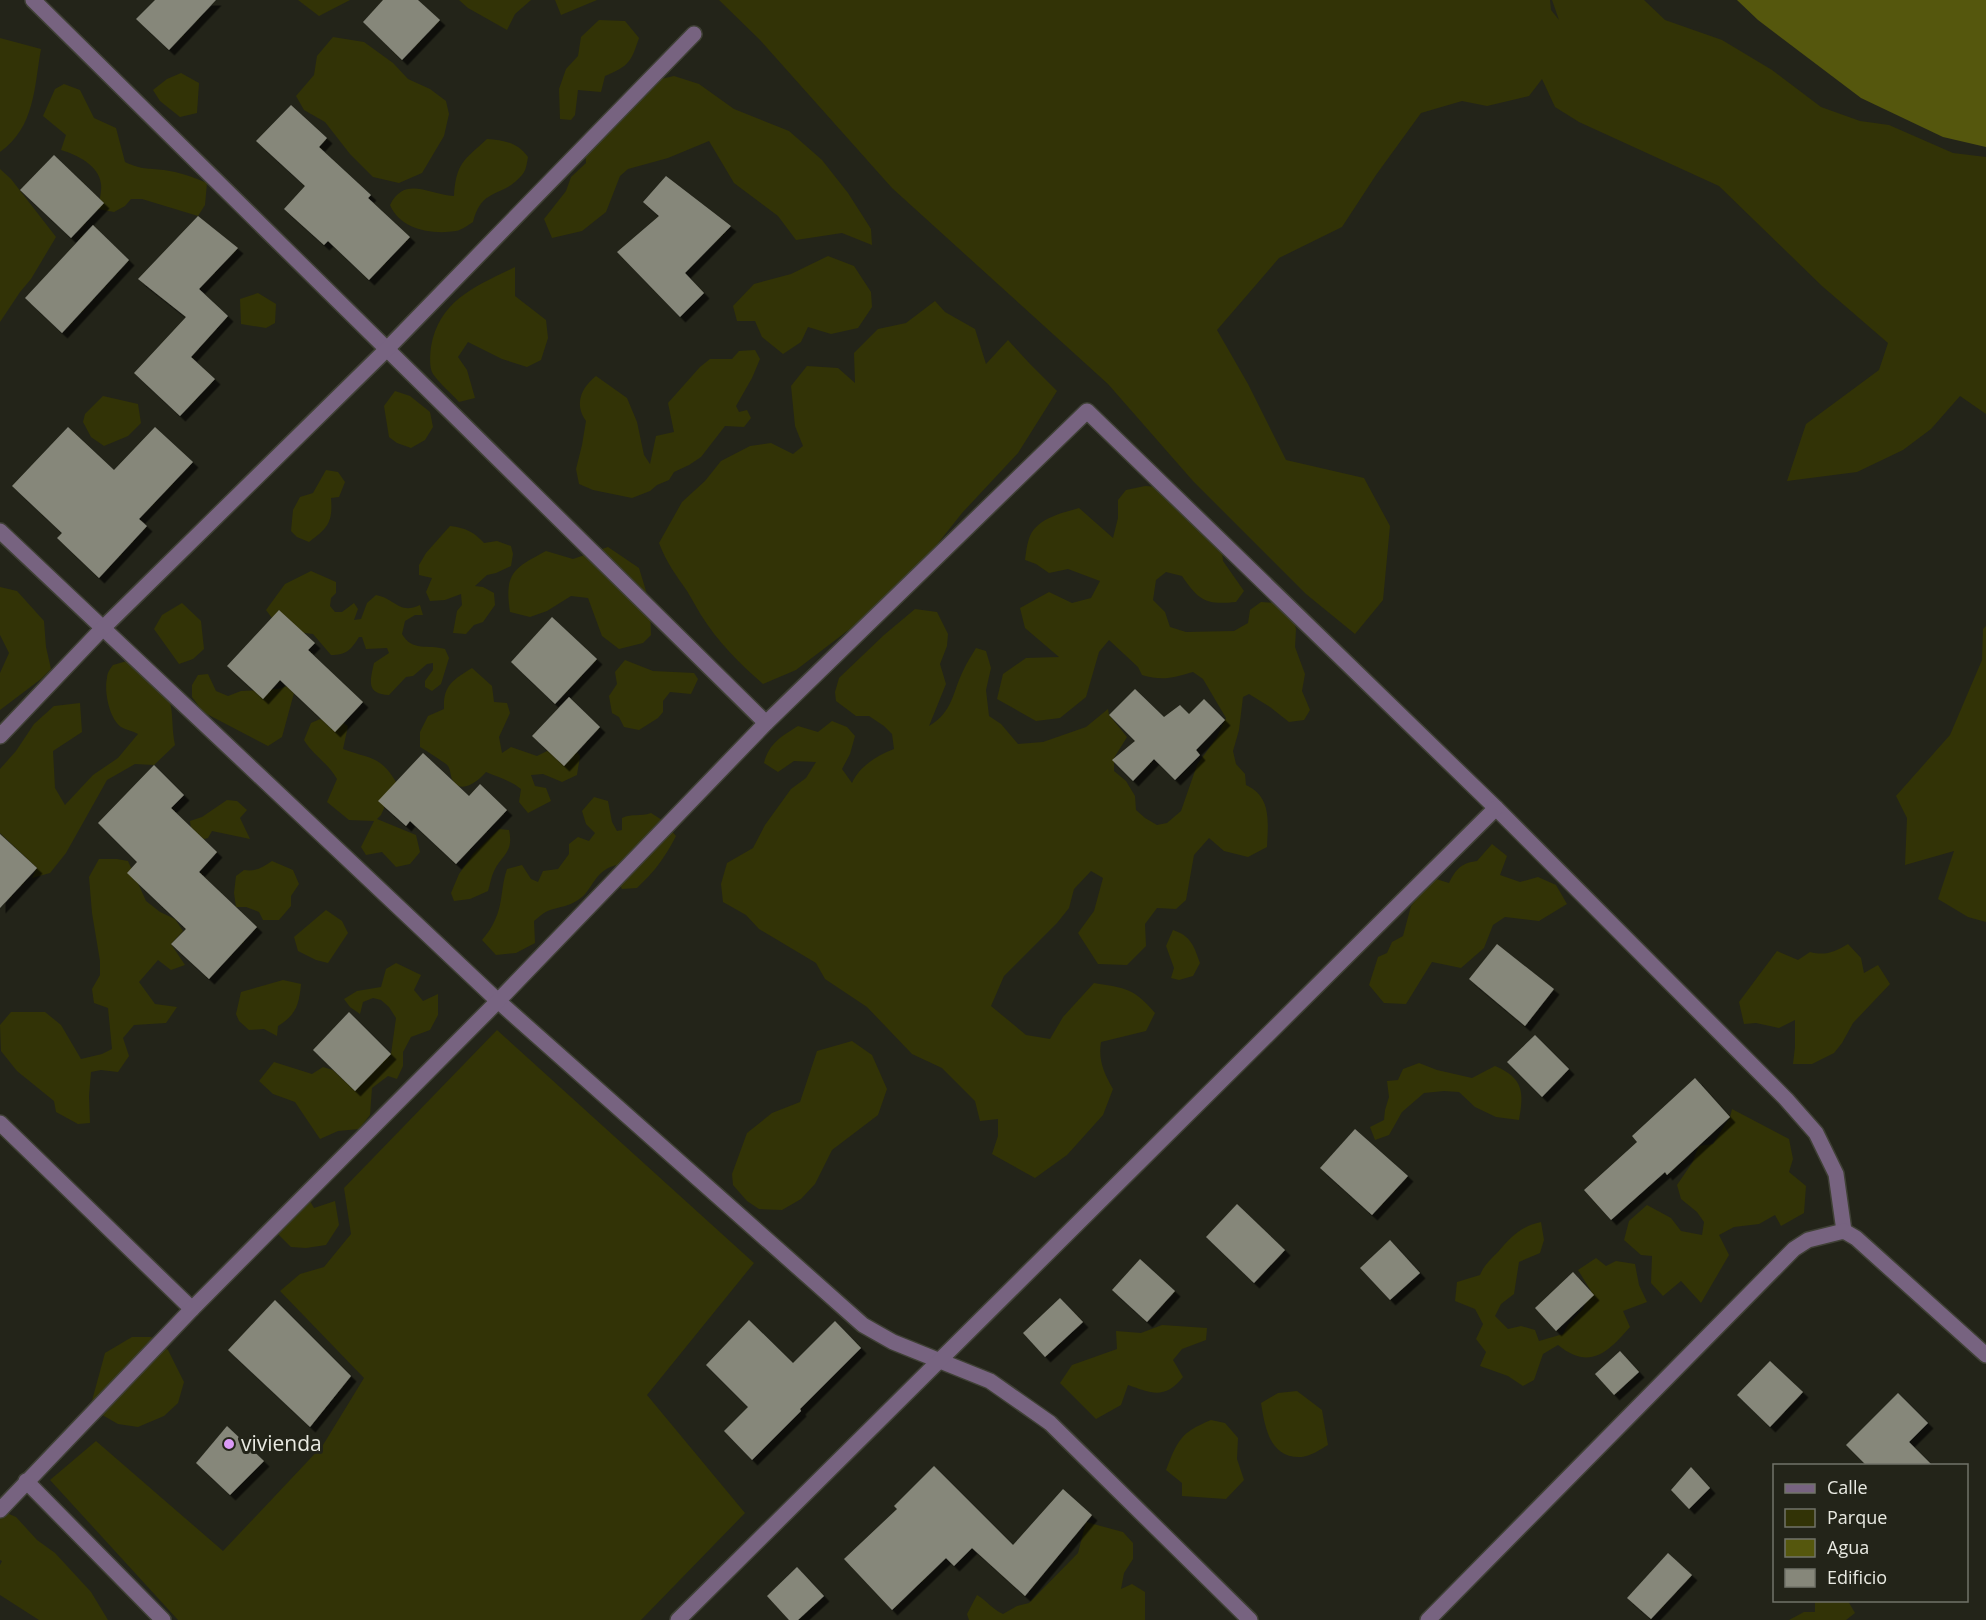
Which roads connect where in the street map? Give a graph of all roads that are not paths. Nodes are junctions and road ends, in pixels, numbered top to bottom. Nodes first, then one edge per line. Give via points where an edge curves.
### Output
1 (33, 0) edge
2 (694, 34) dead end
3 (387, 349) junction
4 (0, 531) edge
5 (102, 629) junction
6 (766, 723) junction
7 (0, 736) edge
8 (1496, 808) junction
9 (498, 1000) junction
10 (0, 1123) edge
11 (1844, 1231) junction
12 (192, 1309) junction
13 (1986, 1355) edge
14 (939, 1361) junction
15 (26, 1481) junction
16 (0, 1510) edge
17 (163, 1620) edge
18 (678, 1620) edge
19 (1250, 1620) edge
20 (1428, 1620) edge

1 - 3 street
2 - 3 street
3 - 5 street
3 - 6 street
4 - 5 street
5 - 7 street
5 - 9 street
6 - 8 street via 1088,411
6 - 9 street
8 - 11 street via 1786,1099 1815,1133 1836,1174
8 - 14 street
9 - 12 street
9 - 14 street via 863,1325
10 - 12 street
11 - 13 street
11 - 20 street via 1808,1240 1794,1249
12 - 15 street
14 - 18 street
14 - 19 street via 990,1381 1050,1423
15 - 16 street
15 - 17 street

